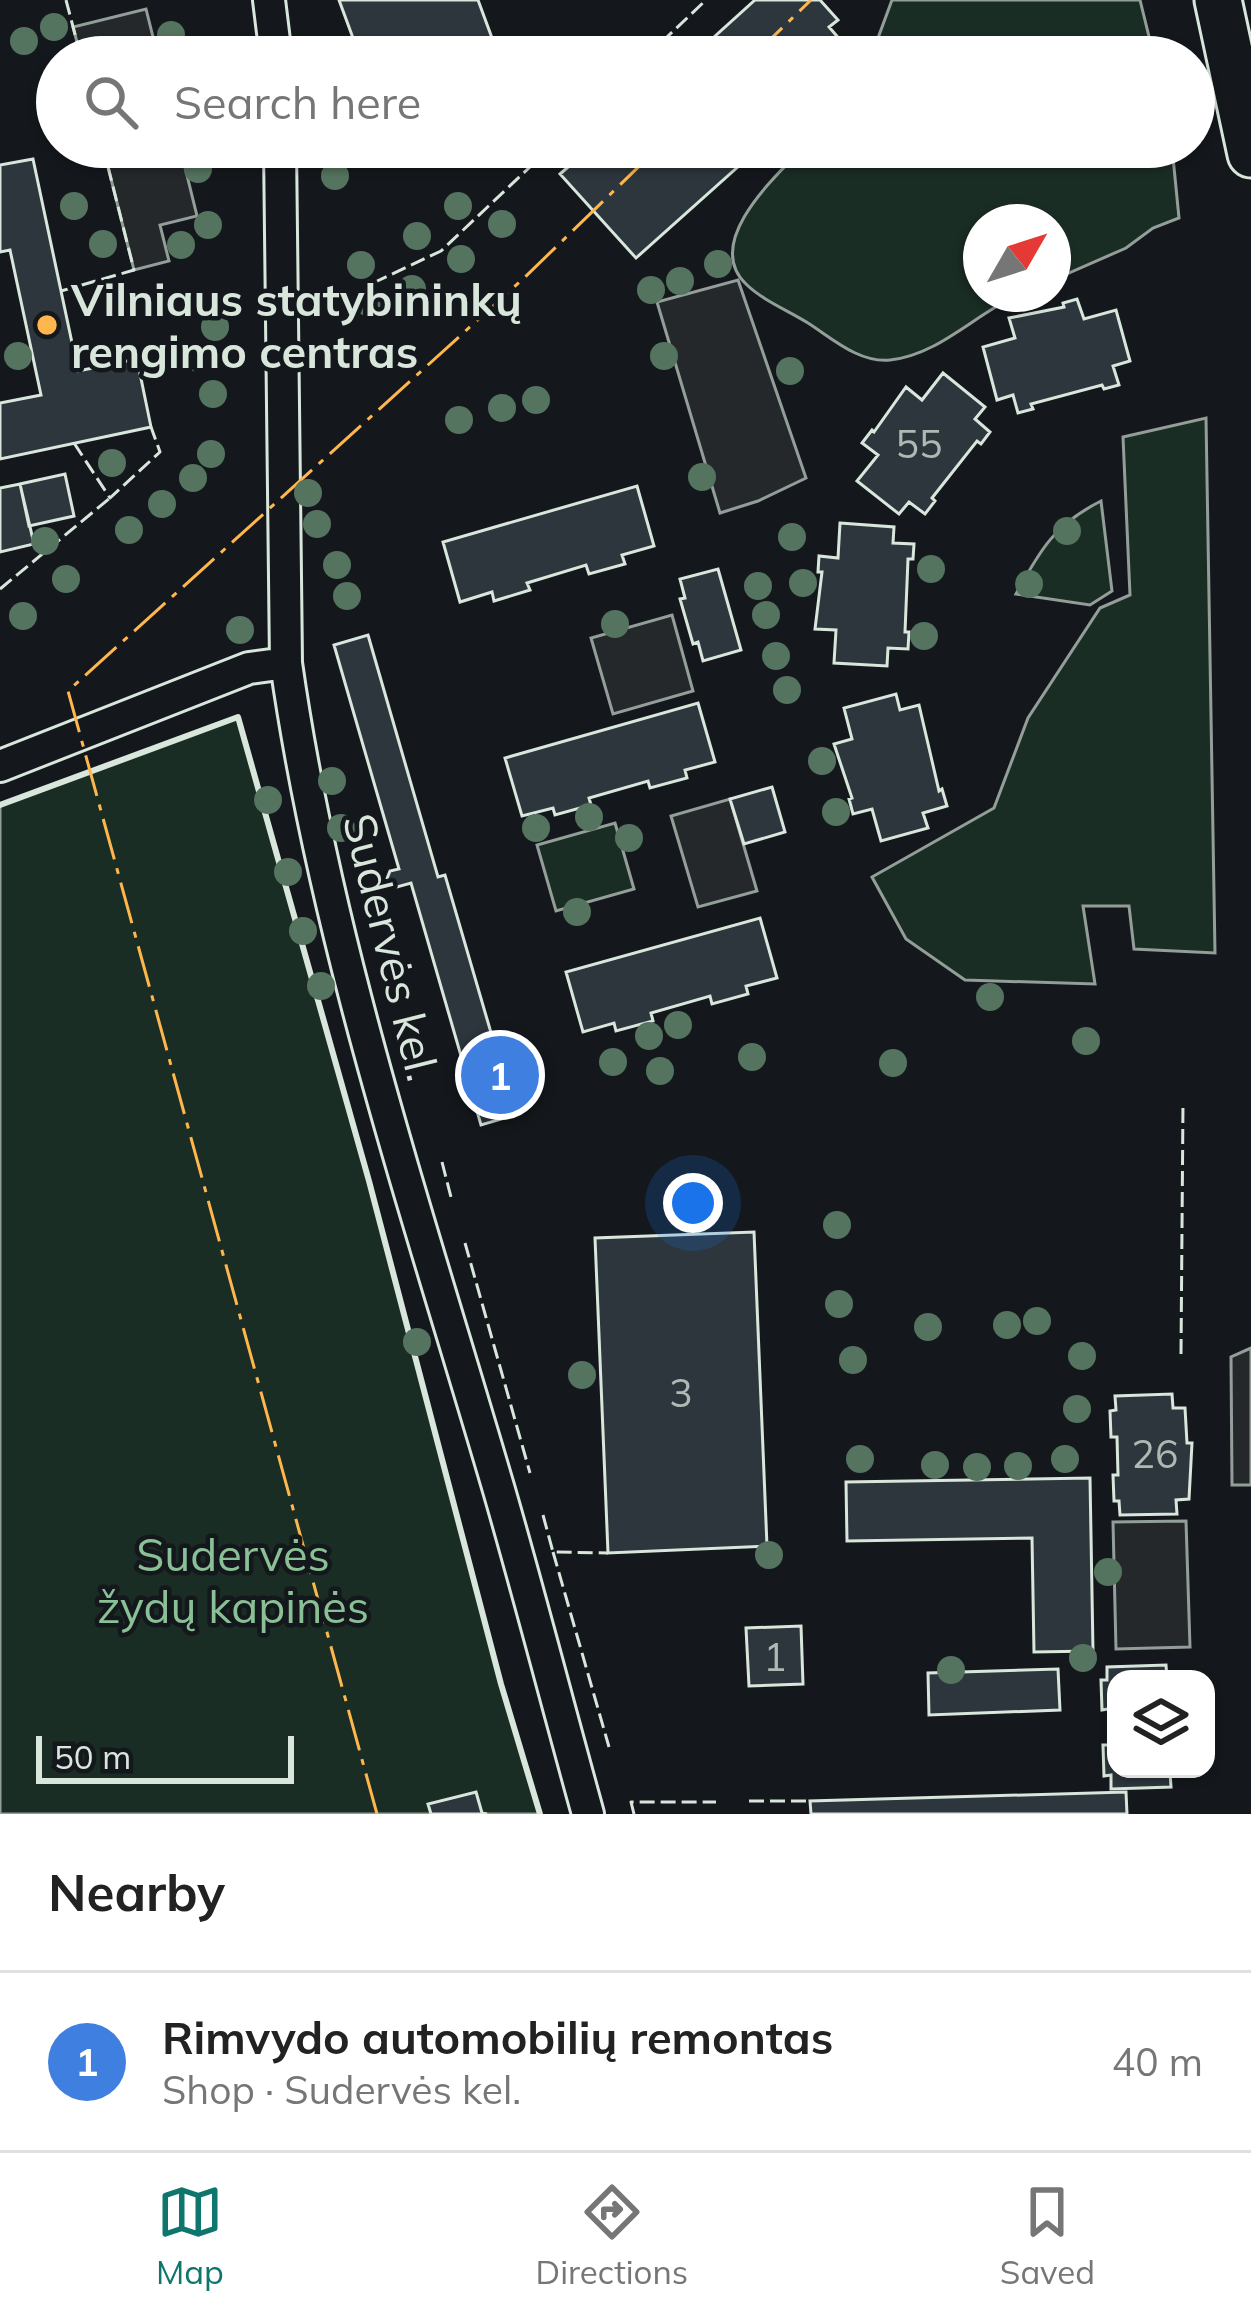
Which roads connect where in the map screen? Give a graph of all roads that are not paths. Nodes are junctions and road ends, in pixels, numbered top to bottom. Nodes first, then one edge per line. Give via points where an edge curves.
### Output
1 (269, 0) edge
2 (1218, 0) edge
3 (273, 36) edge
4 (1251, 154) edge
5 (280, 168) edge
6 (286, 663) junction
7 (0, 766) edge
8 (588, 1814) edge

1 - 3 street
2 - 4 main road
5 - 6 street, Sudervės kel.
6 - 7 street via 249,668
6 - 8 street, Sudervės kel. via 319,850 391,1126

